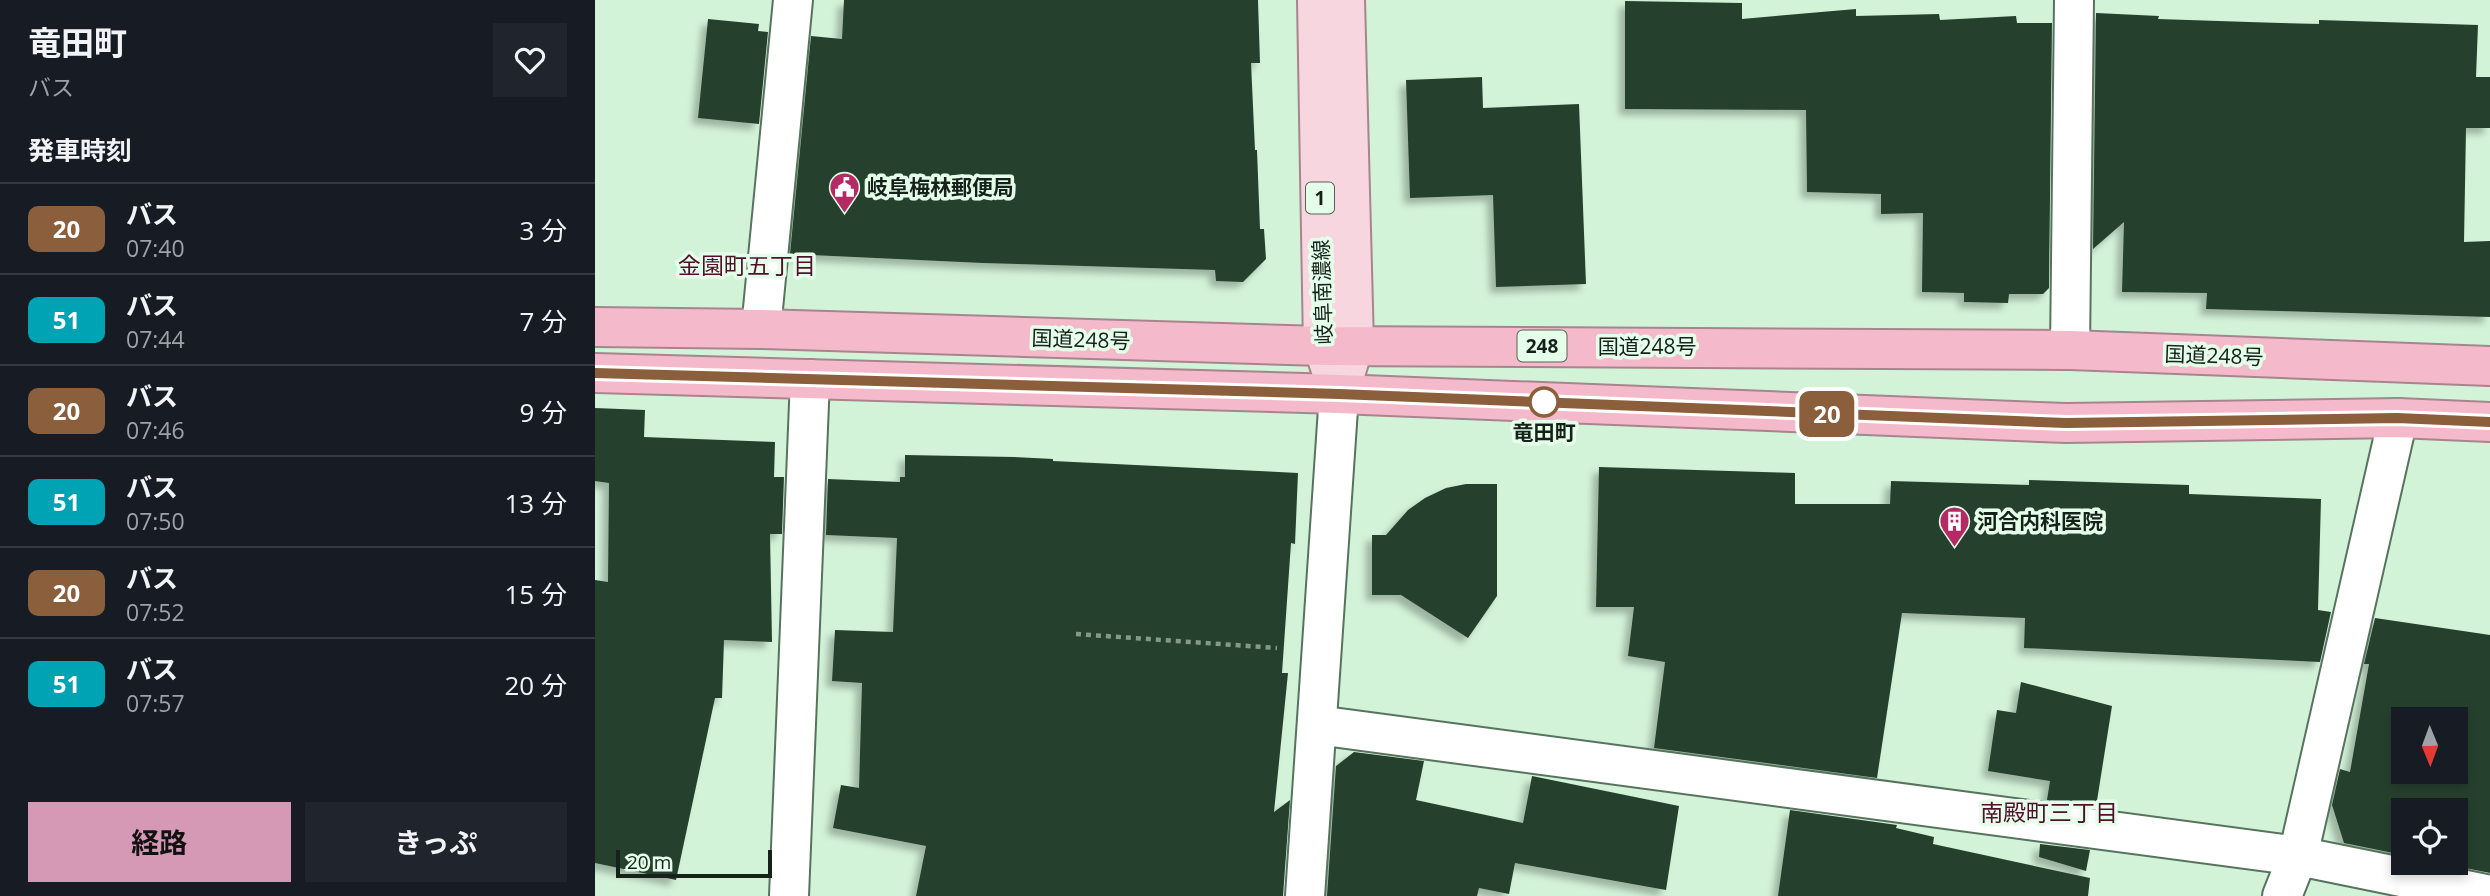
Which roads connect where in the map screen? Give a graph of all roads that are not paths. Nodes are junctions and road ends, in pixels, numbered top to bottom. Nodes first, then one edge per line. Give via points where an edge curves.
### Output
1 (793, 0) edge
2 (1317, 0) edge
3 (1345, 0) edge
4 (2074, 0) edge
5 (598, 322) edge
6 (761, 329) junction
7 (1339, 345) junction
8 (2070, 350) junction
9 (2490, 366) edge
10 (595, 373) edge
11 (810, 379) junction
12 (1339, 394) junction
13 (2397, 418) junction
14 (2490, 422) edge
15 (1317, 724) junction
16 (2298, 856) junction
17 (2490, 895) edge
18 (789, 896) edge
19 (1305, 896) edge
20 (2282, 896) edge

1 - 6 street
2 - 7 main road, 岐阜南濃線 / 1
3 - 7 main road, 岐阜南濃線 / 1
4 - 8 street
5 - 6 highway, 国道248号 / 248
6 - 7 highway, 国道248号 / 248
7 - 8 highway, 国道248号 / 248
7 - 12 main road, 岐阜南濃線 / 1
8 - 9 highway, 国道248号 / 248
10 - 11 highway
11 - 12 highway
11 - 18 street
12 - 13 highway via 2066,423
12 - 15 street
13 - 14 highway
13 - 16 street
15 - 16 street
15 - 19 street
16 - 17 street
16 - 20 street

